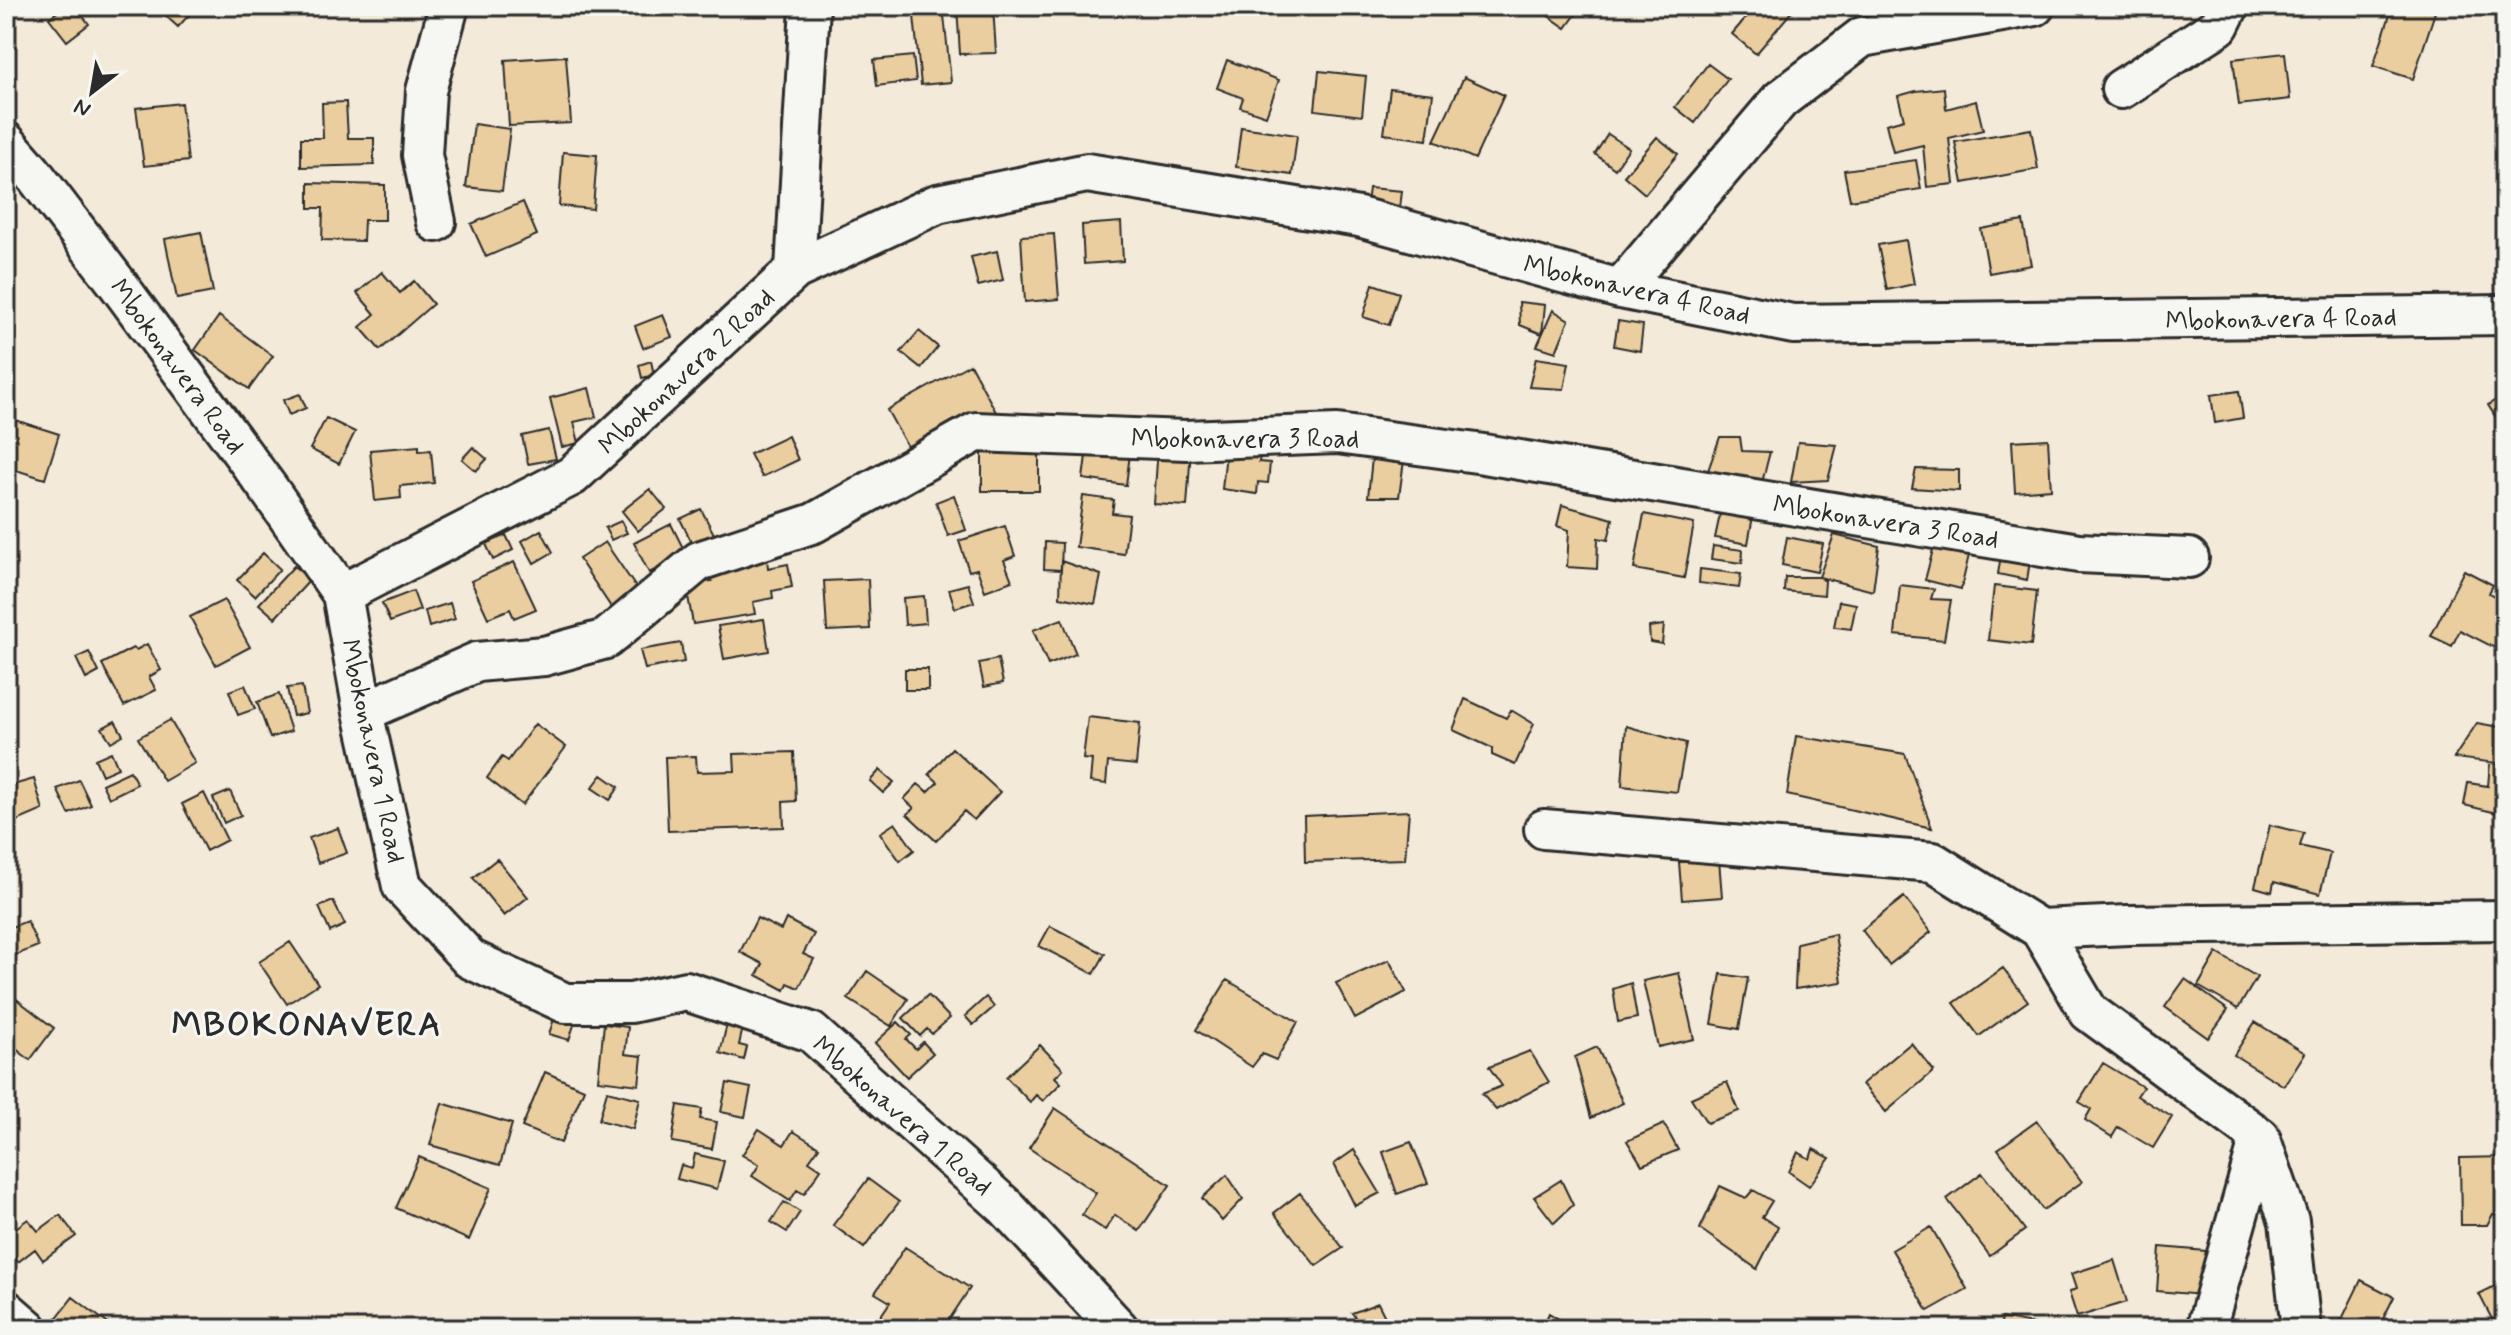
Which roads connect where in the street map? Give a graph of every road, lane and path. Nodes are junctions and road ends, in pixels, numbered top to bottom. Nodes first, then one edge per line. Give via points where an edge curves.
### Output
1 (449, 6) edge
2 (810, 6) edge
3 (2035, 6) edge
4 (2229, 6) edge
5 (2121, 89) dead end
6 (6, 142) edge
7 (436, 222) dead end
8 (795, 270) junction
9 (1620, 289) junction
10 (2505, 315) edge
11 (2189, 558) dead end
12 (342, 594) junction
13 (363, 712) junction
14 (1544, 829) dead end
15 (2505, 920) edge
16 (2040, 929) junction
17 (2260, 1137) junction
18 (6, 1310) edge
19 (28, 1329) edge
20 (1119, 1329) edge
21 (2206, 1329) edge
22 (2301, 1329) edge

1 - 7 street via 426,91 422,155
2 - 8 street, Mbokonavera 2 Road
3 - 9 street via 1862,37 1780,100
4 - 5 street via 2219,26
6 - 12 street, Mbokonavera Road via 117,283
8 - 9 street, Mbokonavera 4 Road via 937,204 1087,173 1359,217
8 - 12 street, Mbokonavera 2 Road via 572,476
9 - 10 street, Mbokonavera 4 Road via 1793,324
11 - 13 street, Mbokonavera 3 Road via 2079,553 1337,434 1186,440 976,432 814,523 699,561 606,639 544,656 477,662
12 - 13 street, Mbokonavera 1 Road
13 - 20 street, Mbokonavera 1 Road via 402,886 470,959 565,1003 631,1003 686,991 811,1032 1006,1207
14 - 16 street via 1933,862
15 - 16 street
16 - 17 street via 2089,1012
17 - 21 street
17 - 22 street via 2289,1221
18 - 19 street

